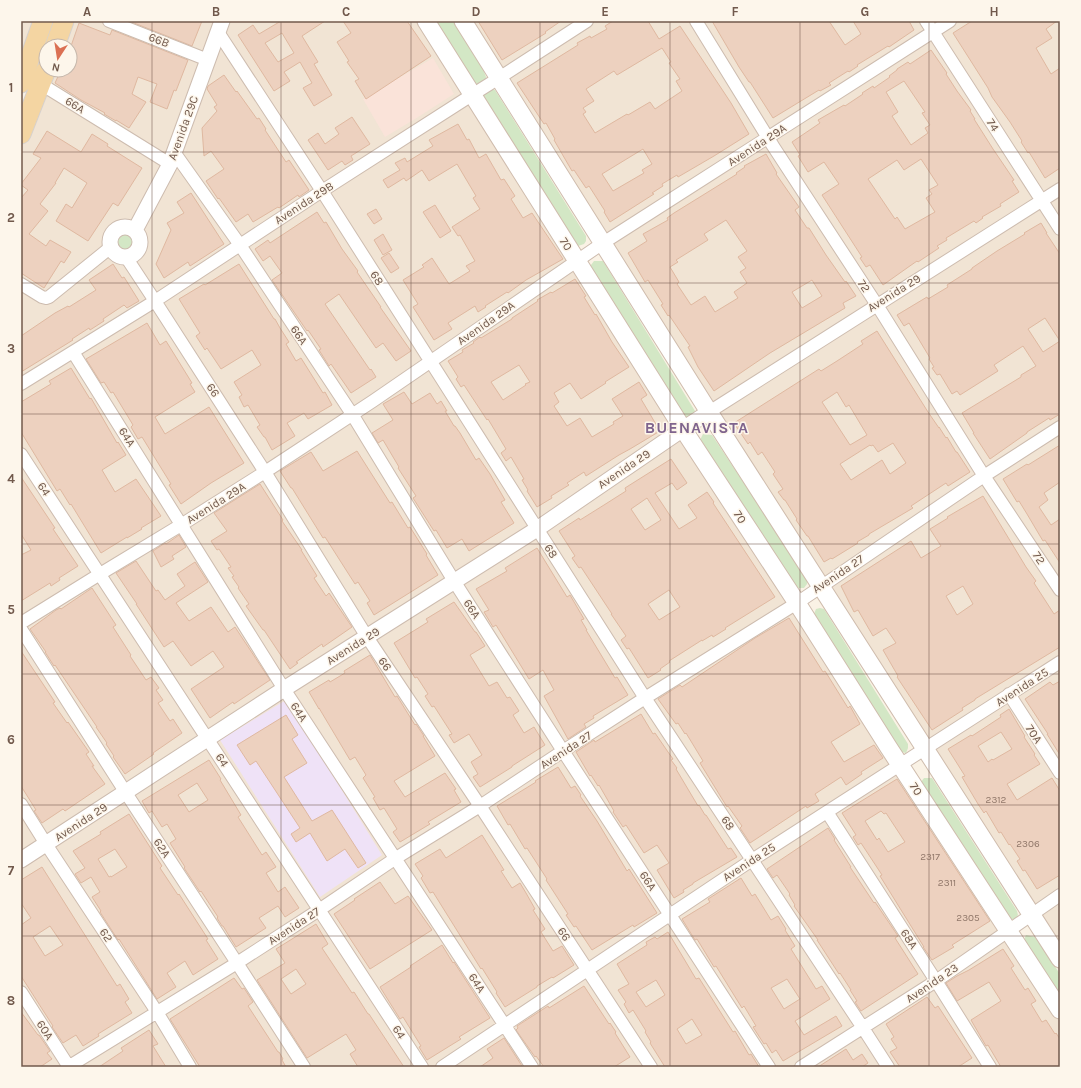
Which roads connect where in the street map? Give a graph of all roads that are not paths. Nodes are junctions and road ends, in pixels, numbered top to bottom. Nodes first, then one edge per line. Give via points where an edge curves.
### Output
1 (43, 21) edge
2 (64, 21) edge
3 (109, 21) edge
4 (426, 21) edge
5 (463, 21) edge
6 (586, 21) edge
7 (696, 21) edge
8 (926, 21) edge
9 (950, 21) edge
10 (220, 27) edge
11 (933, 32) junction
12 (58, 38) edge
13 (208, 60) junction
14 (22, 76) edge
15 (38, 77) edge
16 (43, 78) edge
17 (45, 78) edge
18 (500, 78) junction
19 (472, 95) junction
20 (21, 134) edge
21 (768, 138) junction
22 (172, 158) junction
23 (1060, 188) edge
24 (322, 191) junction
25 (1042, 201) junction
26 (1060, 229) edge
27 (135, 230) junction
28 (603, 243) junction
29 (240, 245) junction
30 (111, 247) junction
31 (126, 257) junction
32 (576, 261) junction
33 (21, 284) edge
34 (156, 300) junction
35 (877, 305) junction
36 (73, 352) junction
37 (430, 362) junction
38 (21, 384) edge
39 (709, 412) junction
40 (352, 414) junction
41 (1060, 427) edge
42 (683, 429) junction
43 (21, 454) edge
44 (265, 472) junction
45 (984, 476) junction
46 (182, 525) junction
47 (536, 529) junction
48 (100, 574) junction
49 (454, 581) junction
50 (821, 586) junction
51 (1060, 590) edge
52 (797, 603) junction
53 (21, 623) edge
54 (21, 629) edge
55 (367, 637) junction
56 (1060, 662) edge
57 (284, 689) junction
58 (1009, 694) junction
59 (645, 698) junction
60 (208, 738) junction
61 (925, 750) junction
62 (562, 751) junction
63 (900, 765) junction
64 (1060, 773) edge
65 (126, 793) junction
66 (21, 804) edge
67 (480, 806) junction
68 (827, 812) junction
69 (46, 844) junction
70 (396, 858) junction
71 (21, 860) edge
72 (752, 860) junction
73 (1060, 895) edge
74 (319, 910) junction
75 (670, 915) junction
76 (1031, 915) junction
77 (1008, 931) junction
78 (1060, 959) edge
79 (237, 962) junction
80 (586, 970) junction
81 (936, 981) junction
82 (21, 992) edge
83 (1060, 1010) edge
84 (157, 1012) junction
85 (504, 1025) junction
86 (864, 1028) junction
87 (69, 1067) edge
88 (190, 1067) edge
89 (304, 1067) edge
90 (422, 1067) edge
91 (442, 1067) edge
92 (532, 1067) edge
93 (650, 1067) edge
94 (769, 1067) edge
95 (801, 1067) edge
96 (888, 1067) edge
97 (990, 1067) edge

1 - 14 main road
2 - 12 main road
3 - 13 street, 66B
4 - 19 main road, 70
5 - 18 main road
6 - 18 street, Avenida 29B
7 - 21 street, 72
8 - 11 street, 74
9 - 11 street, Avenida 29A
10 - 13 street, Avenida 29C
10 - 24 street, 68
11 - 21 street, Avenida 29A
11 - 25 street, 74
13 - 22 street, Avenida 29C
14 - 15 street, 66A
16 - 20 main road
17 - 22 street, 66A
18 - 19 street, Avenida 29B
18 - 28 main road
19 - 24 street, Avenida 29B
19 - 32 main road, 70
21 - 28 street, Avenida 29A
21 - 35 street, 72
22 - 27 street, Avenida 29C
22 - 29 street, 66A
23 - 25 street, Avenida 29
24 - 29 street, Avenida 29B
24 - 37 street, 68
25 - 26 street, 74
25 - 35 street, Avenida 29
27 - 30 street via 125,227 116,230 110,238
27 - 31 street via 140,245 135,253
28 - 32 street, Avenida 29A
28 - 39 main road
29 - 34 street, Avenida 29B
29 - 40 street, 66A
30 - 31 street via 117,255
30 - 33 street via 49,297 42,297
31 - 34 street, 66
32 - 37 street, Avenida 29A
32 - 42 main road, 70
34 - 36 street, Avenida 29B
34 - 44 street, 66
35 - 39 street, Avenida 29
35 - 45 street, 72
36 - 38 street, Avenida 29B
36 - 46 street, 64A
37 - 40 street, Avenida 29A
37 - 47 street, 68
39 - 42 street, Avenida 29
39 - 50 main road
40 - 44 street, Avenida 29A
40 - 49 street, 66A
41 - 45 street, Avenida 27
42 - 47 street, Avenida 29
42 - 52 main road, 70
43 - 48 street, 64
44 - 46 street, Avenida 29A
44 - 55 street, 66
45 - 50 street, Avenida 27
45 - 51 street, 72
46 - 48 street, Avenida 29A
46 - 57 street, 64A
47 - 49 street, Avenida 29
47 - 59 street, 68
48 - 53 street, Avenida 29A
48 - 60 street, 64
49 - 55 street, Avenida 29
49 - 62 street, 66A
50 - 52 street, Avenida 27
50 - 61 main road
52 - 59 street, Avenida 27
52 - 63 main road, 70
54 - 65 street, 62A
55 - 57 street, Avenida 29
55 - 67 street, 66
56 - 58 street, Avenida 25
57 - 60 street, Avenida 29
57 - 70 street, 64A
58 - 61 street, Avenida 25
58 - 64 street, 70A
59 - 62 street, Avenida 27
59 - 72 street, 68
60 - 65 street, Avenida 29
60 - 74 street, 64
61 - 63 street, Avenida 25
61 - 76 main road
62 - 67 street, Avenida 27
62 - 75 street, 66A
63 - 68 street, Avenida 25
63 - 77 main road, 70
65 - 69 street, Avenida 29
65 - 79 street, 62A
66 - 69 street, 62
67 - 70 street, Avenida 27
67 - 80 street, 66
68 - 72 street, Avenida 25
68 - 81 street, 68A
69 - 71 street, Avenida 29
69 - 84 street, 62
70 - 74 street, Avenida 27
70 - 85 street, 64A
72 - 75 street, Avenida 25
72 - 86 street, 68
73 - 76 street, Avenida 23
74 - 79 street, Avenida 27
74 - 90 street, 64
75 - 80 street, Avenida 25
75 - 94 street, 66A
76 - 77 street, Avenida 23
76 - 78 main road
77 - 81 street, Avenida 23
77 - 83 main road, 70
79 - 84 street, Avenida 27
79 - 89 street, 62A
80 - 85 street, Avenida 25
80 - 93 street, 66
81 - 86 street, Avenida 23
81 - 97 street, 68A
82 - 87 street, 60A
84 - 87 street, Avenida 27
84 - 88 street, 62
85 - 91 street, Avenida 25
85 - 92 street, 64A
86 - 95 street, Avenida 23
86 - 96 street, 68

